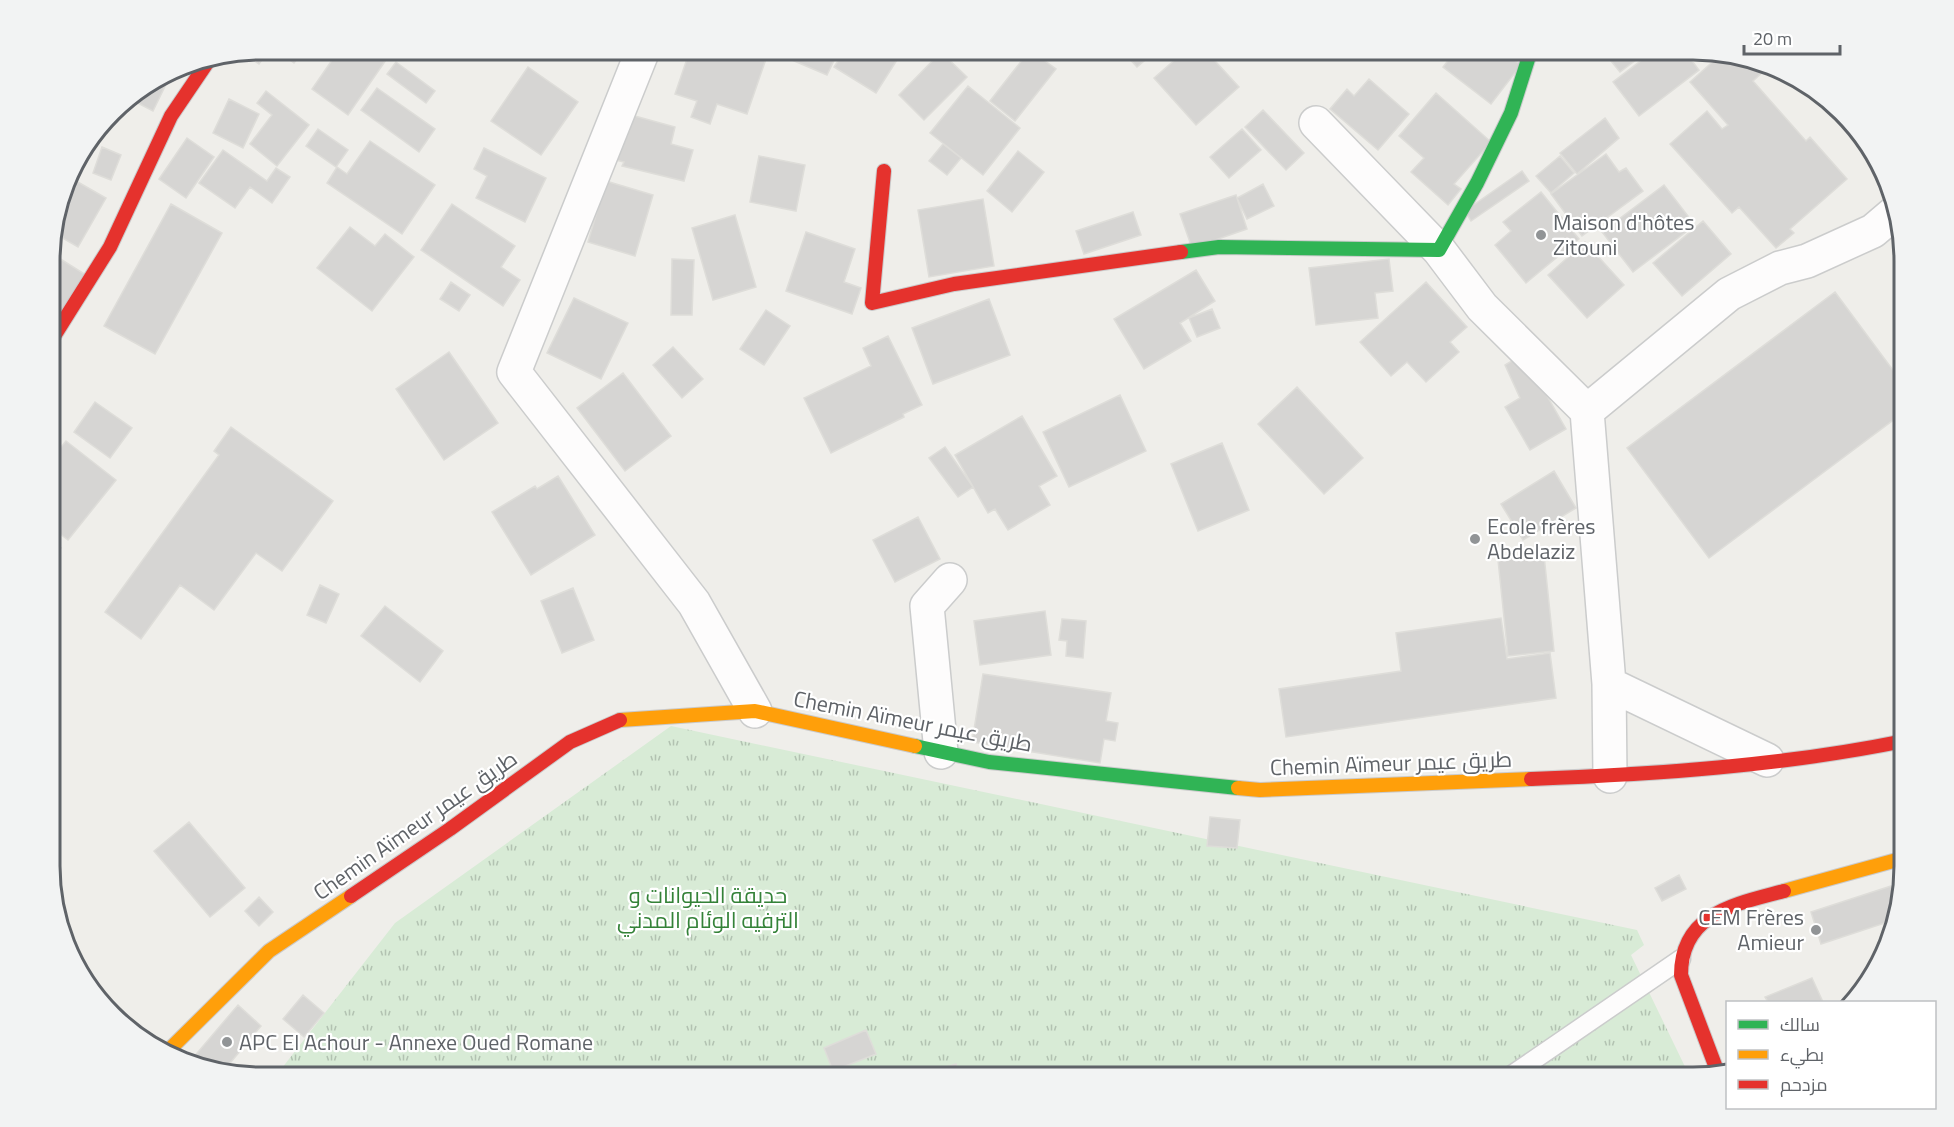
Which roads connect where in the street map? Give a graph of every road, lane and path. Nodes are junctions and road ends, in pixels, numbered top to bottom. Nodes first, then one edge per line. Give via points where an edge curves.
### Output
1 (639, 60) edge
2 (1528, 60) edge
3 (203, 69) edge
4 (1316, 123) dead end
5 (884, 171) dead end
6 (1889, 218) edge
7 (1439, 250) junction
8 (60, 327) edge
9 (1587, 411) junction
10 (950, 580) dead end
11 (1609, 684) junction
12 (755, 711) junction
13 (1894, 743) edge
14 (941, 752) junction
15 (1767, 760) junction
16 (1610, 776) junction
17 (1894, 861) edge
18 (1681, 958) junction
19 (173, 1046) edge
20 (1715, 1066) edge
21 (1523, 1067) edge

1 - 12 street via 514,372 694,603
2 - 7 street via 1511,113
3 - 8 street via 171,117 110,247
4 - 7 street
5 - 7 street via 872,303 954,284 1219,247
6 - 9 street via 1874,231 1807,261 1780,268 1729,294
7 - 9 street via 1482,307
9 - 11 street
10 - 14 street via 927,606
11 - 15 street
11 - 16 street
12 - 14 street, Chemin Aïmeur طريق عيمر
12 - 19 street, Chemin Aïmeur طريق عيمر via 618,720 570,742 450,829 269,951
13 - 15 street, Chemin Aïmeur طريق عيمر via 1830,756
14 - 16 street, Chemin Aïmeur طريق عيمر via 989,762 1260,790
15 - 16 street, Chemin Aïmeur طريق عيمر
17 - 18 street via 1735,904 1698,925
18 - 20 street via 1688,999
18 - 21 lane

